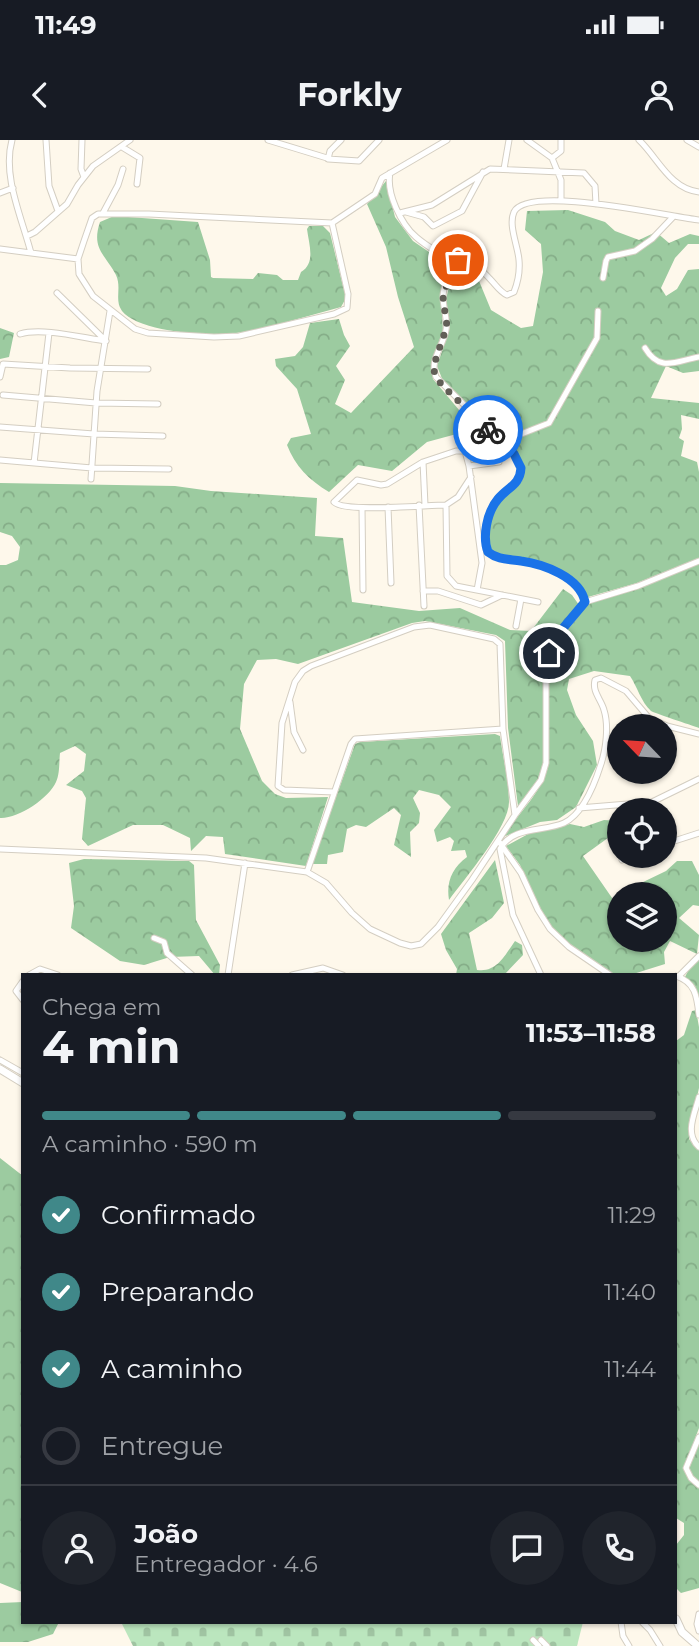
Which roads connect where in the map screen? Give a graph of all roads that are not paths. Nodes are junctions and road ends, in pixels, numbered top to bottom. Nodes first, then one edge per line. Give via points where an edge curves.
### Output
1 (12, 140) edge
2 (46, 140) edge
3 (82, 140) edge
4 (130, 140) edge
5 (268, 140) edge
6 (341, 140) edge
7 (379, 140) edge
8 (447, 140) edge
9 (509, 140) edge
10 (527, 140) edge
11 (561, 140) edge
12 (639, 140) edge
13 (687, 140) edge
14 (282, 141) edge
15 (122, 147) junction
16 (699, 147) edge
17 (327, 158) junction
18 (552, 158) junction
19 (123, 169) dead end
20 (504, 169) junction
21 (483, 172) junction
22 (558, 172) junction
23 (390, 173) junction
24 (84, 177) junction
25 (137, 184) dead end
26 (13, 188) junction
27 (0, 192) edge
28 (699, 192) edge
29 (561, 200) junction
30 (596, 204) junction
31 (58, 211) junction
32 (403, 212) junction
33 (103, 213) junction
34 (673, 217) junction
35 (699, 220) edge
36 (332, 223) junction
37 (27, 236) junction
38 (0, 249) edge
39 (31, 253) junction
40 (78, 259) junction
41 (448, 259) junction
42 (603, 278) dead end
43 (57, 293) dead end
44 (110, 312) junction
45 (598, 312) dead end
46 (49, 333) junction
47 (20, 334) dead end
48 (106, 341) junction
49 (645, 348) dead end
50 (699, 357) edge
51 (43, 366) junction
52 (100, 369) junction
53 (148, 369) dead end
54 (0, 376) edge
55 (3, 395) dead end
56 (40, 398) junction
57 (96, 403) junction
58 (158, 404) dead end
59 (0, 427) edge
60 (37, 430) junction
61 (94, 434) junction
62 (491, 434) junction
63 (163, 436) dead end
64 (500, 442) junction
65 (465, 451) junction
66 (0, 460) edge
67 (423, 462) junction
68 (499, 462) dead end
69 (34, 463) junction
70 (469, 466) junction
71 (92, 468) junction
72 (169, 469) dead end
73 (471, 477) junction
74 (91, 480) dead end
75 (422, 505) junction
76 (446, 505) junction
77 (388, 507) junction
78 (362, 508) junction
79 (699, 561) edge
80 (391, 583) dead end
81 (363, 590) dead end
82 (477, 590) junction
83 (423, 591) junction
84 (502, 595) junction
85 (521, 599) junction
86 (538, 602) dead end
87 (585, 602) junction
88 (424, 606) dead end
89 (516, 626) dead end
90 (290, 699) junction
91 (282, 723) junction
92 (293, 727) junction
93 (503, 729) junction
94 (699, 734) edge
95 (303, 750) dead end
96 (699, 779) edge
97 (334, 792) junction
98 (579, 808) junction
99 (514, 815) junction
100 (699, 832) edge
101 (677, 840) edge
102 (500, 843) junction
103 (0, 849) edge
104 (245, 863) junction
105 (307, 872) junction
106 (154, 937) dead end
107 (699, 956) edge
108 (33, 973) edge
109 (52, 973) edge
110 (190, 973) edge
111 (228, 973) edge
112 (301, 973) edge
113 (337, 973) edge
114 (540, 973) edge
115 (607, 973) edge
116 (677, 976) edge
117 (699, 1015) edge
118 (0, 1060) edge
119 (0, 1069) edge
120 (21, 1072) edge
121 (21, 1082) edge
122 (699, 1097) edge
123 (699, 1147) edge
124 (699, 1437) edge
125 (699, 1485) edge
126 (699, 1614) edge
127 (677, 1621) edge
128 (621, 1624) edge
129 (644, 1624) edge
130 (699, 1631) edge
131 (533, 1640) dead end
132 (540, 1643) edge
133 (547, 1646) edge
134 (629, 1646) edge
135 (660, 1646) edge
136 (698, 1646) edge

1 - 26 street
2 - 31 street via 49,186
3 - 24 street
4 - 15 street
5 - 14 street
6 - 17 street
7 - 17 street via 359,161
8 - 23 street
9 - 20 street
10 - 18 street
11 - 18 street via 561,151
12 - 28 street via 674,182
13 - 16 street
14 - 17 street
15 - 24 street
15 - 25 street via 140,158
18 - 22 street
19 - 33 street
20 - 21 street
20 - 22 street
21 - 32 street via 432,205
21 - 32 street via 457,215 433,226 424,217
22 - 29 street
22 - 30 street via 586,175 597,192
23 - 32 street via 389,187
23 - 36 street via 374,194
24 - 31 street
26 - 27 street
26 - 37 street
29 - 30 street
29 - 41 street via 522,205 513,215 519,271 512,295 501,292 472,264
30 - 34 street
31 - 37 street
32 - 41 street via 414,236
33 - 36 street
33 - 40 street via 92,218
34 - 35 street
34 - 42 street via 635,251 608,257
36 - 44 street via 349,300 344,311 249,335 214,337 141,331
37 - 39 street
38 - 39 street
39 - 40 street
40 - 44 street via 81,281
41 - 62 street via 450,272 443,299 447,326 434,371 441,384
43 - 48 street
44 - 48 street
45 - 64 street via 597,338 549,423
46 - 47 street
46 - 48 street
46 - 51 street
48 - 52 street
49 - 50 street via 662,363
51 - 52 street
51 - 54 street via 3,364
51 - 56 street
52 - 53 street
52 - 57 street
55 - 56 street
56 - 57 street
56 - 60 street
57 - 58 street
57 - 61 street
59 - 60 street
60 - 61 street
60 - 69 street
61 - 63 street
61 - 71 street
62 - 64 street
62 - 65 street
64 - 87 street via 517,458 520,474 493,508 485,538 488,552 559,574 574,583
65 - 67 street
65 - 70 street
66 - 69 street
67 - 75 street
67 - 78 street via 387,484 357,480 334,502
68 - 70 street
69 - 71 street
70 - 73 street
71 - 72 street
71 - 74 street
73 - 76 street via 458,497
73 - 82 street via 482,563
75 - 76 street
75 - 77 street
75 - 83 street
76 - 82 street via 447,576 456,586
77 - 78 street
77 - 80 street
78 - 81 street
79 - 87 street
82 - 84 street
83 - 84 street via 438,591 481,606
83 - 88 street
84 - 85 street
85 - 86 street
85 - 89 street
87 - 99 street via 549,653 546,763 541,780
90 - 91 street
90 - 92 street
90 - 93 street via 298,675 311,666 430,625 498,640
91 - 92 street
91 - 97 street via 278,786
92 - 95 street
93 - 97 street via 355,739
93 - 99 street
94 - 98 street via 649,718 626,691 599,678 593,684 606,715 604,753
96 - 98 street via 652,802
97 - 105 street
98 - 102 street via 565,822
99 - 102 street
100 - 101 street
102 - 105 street via 438,927 416,945 370,929 326,883
102 - 114 street via 513,915
102 - 115 street via 522,873 550,929
103 - 104 street
104 - 105 street
104 - 111 street
106 - 110 street via 164,942 167,953
107 - 116 street
108 - 109 street via 40,969
112 - 113 street via 323,968
116 - 117 street via 693,987
118 - 120 street
119 - 121 main road
122 - 123 street via 691,1139
124 - 125 street via 686,1468
126 - 130 street
127 - 136 main road
128 - 134 street
129 - 135 street
131 - 132 street
132 - 133 street

